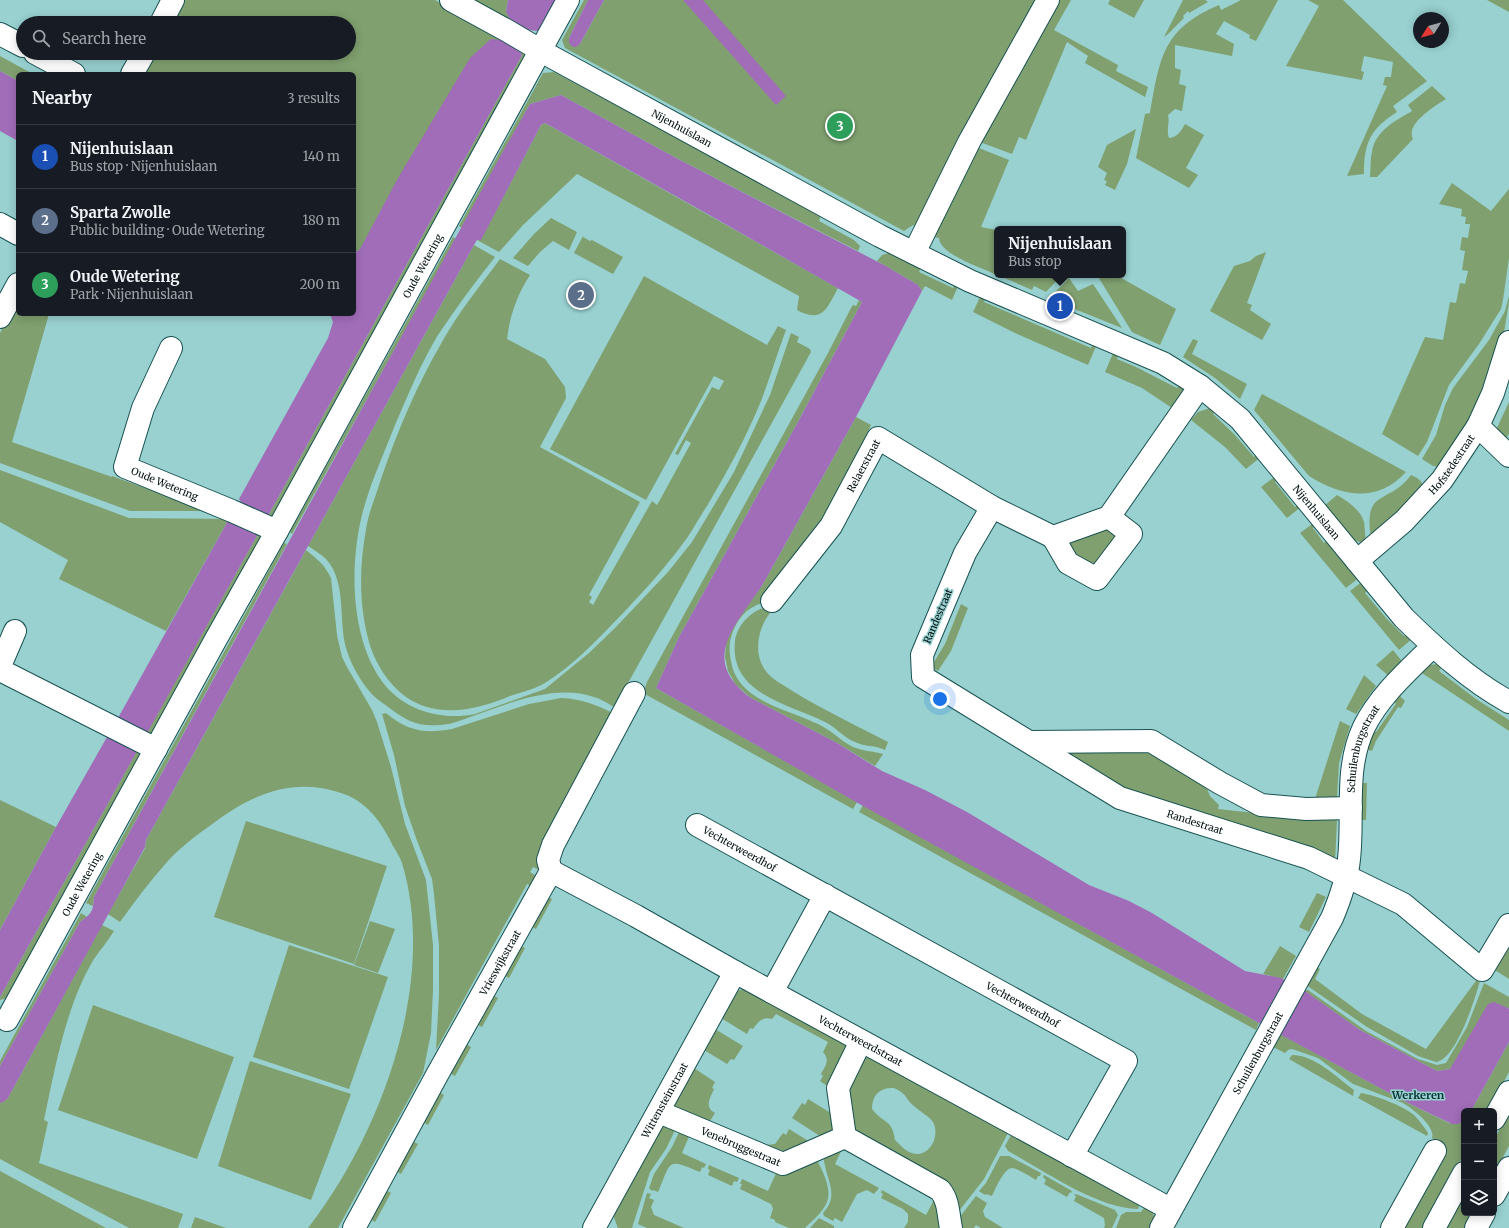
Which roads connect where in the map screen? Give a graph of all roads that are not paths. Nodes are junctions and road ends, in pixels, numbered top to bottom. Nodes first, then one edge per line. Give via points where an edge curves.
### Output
1 (173, 0) edge
2 (451, 0) edge
3 (568, 0) edge
4 (1048, 0) edge
5 (165, 16) edge
6 (0, 34) edge
7 (16, 42) edge
8 (533, 46) junction
9 (48, 60) edge
10 (140, 60) edge
11 (70, 72) edge
12 (133, 72) edge
13 (0, 224) edge
14 (16, 233) edge
15 (914, 253) junction
16 (16, 288) edge
17 (0, 317) edge
18 (1509, 342) edge
19 (171, 348) dead end
20 (1200, 386) junction
21 (1478, 426) junction
22 (1509, 456) edge
23 (992, 508) junction
24 (1109, 517) junction
25 (267, 528) junction
26 (1053, 537) junction
27 (1357, 560) junction
28 (772, 600) dead end
29 (15, 631) dead end
30 (1433, 646) junction
31 (0, 666) edge
32 (0, 670) edge
33 (634, 694) dead end
34 (1509, 702) edge
35 (1030, 742) junction
36 (148, 745) junction
37 (1350, 808) junction
38 (697, 825) dead end
39 (551, 871) junction
40 (1347, 875) junction
41 (825, 896) junction
42 (1509, 925) edge
43 (735, 972) junction
44 (772, 992) junction
45 (7, 1020) dead end
46 (861, 1041) junction
47 (1509, 1092) edge
48 (659, 1112) junction
49 (1497, 1114) edge
50 (845, 1137) junction
51 (1435, 1152) dead end
52 (1072, 1156) junction
53 (1509, 1168) edge
54 (1461, 1178) edge
55 (1497, 1190) edge
56 (1482, 1216) edge
57 (1165, 1218) edge
58 (598, 1227) edge
59 (354, 1228) edge
60 (951, 1228) edge
61 (1392, 1228) edge
62 (1434, 1228) edge
63 (1476, 1228) edge

1 - 5 street
2 - 8 street, Nijenhuislaan
3 - 8 street, Oude Wetering
4 - 15 street via 969,142
6 - 7 street
8 - 15 street, Nijenhuislaan
8 - 25 street, Oude Wetering
9 - 11 street
10 - 12 street
13 - 14 street
15 - 20 street, Nijenhuislaan via 970,281 1157,360
16 - 17 street
18 - 21 street, Hofstedestraat via 1493,393
19 - 25 street, Oude Wetering via 143,408 125,467
20 - 24 street
20 - 27 street, Nijenhuislaan via 1240,419
21 - 22 street
21 - 27 street, Hofstedestraat via 1442,480 1424,501
23 - 26 street
23 - 28 street, Relaerstraat via 878,438 831,526
23 - 35 street, Randestraat via 965,553 922,655 923,677
24 - 26 street
24 - 26 street via 1131,534 1097,579 1068,563
25 - 36 street, Oude Wetering
27 - 30 street, Nijenhuislaan via 1404,618
29 - 31 street
30 - 34 street, Nijenhuislaan
30 - 37 street, Schuilenburgstraat via 1378,704 1363,729 1352,763
32 - 36 street
33 - 39 street via 552,845 548,860
35 - 37 street via 1151,741 1260,805 1306,809
35 - 40 street, Randestraat via 1120,798 1287,850
36 - 45 street, Oude Wetering
37 - 40 street, Schuilenburgstraat
38 - 41 street, Vechterweerdhof
39 - 43 street, Vechterweerdstraat
39 - 59 street, Vrieswijkstraat
40 - 42 street via 1403,904 1482,970
40 - 57 street, Schuilenburgstraat via 1332,918
41 - 44 street
41 - 52 street, Vechterweerdhof via 1126,1061
43 - 44 street, Vechterweerdstraat
43 - 48 street, Wittensteinstraat
44 - 46 street, Vechterweerdstraat
46 - 50 street via 838,1088
46 - 52 street, Vechterweerdstraat
47 - 49 street
48 - 50 street, Venebruggestraat via 783,1164
48 - 58 street, Wittensteinstraat
50 - 60 street via 940,1190 948,1204
51 - 61 street
52 - 57 street, Vechterweerdstraat
53 - 55 street
54 - 62 street
56 - 63 street

